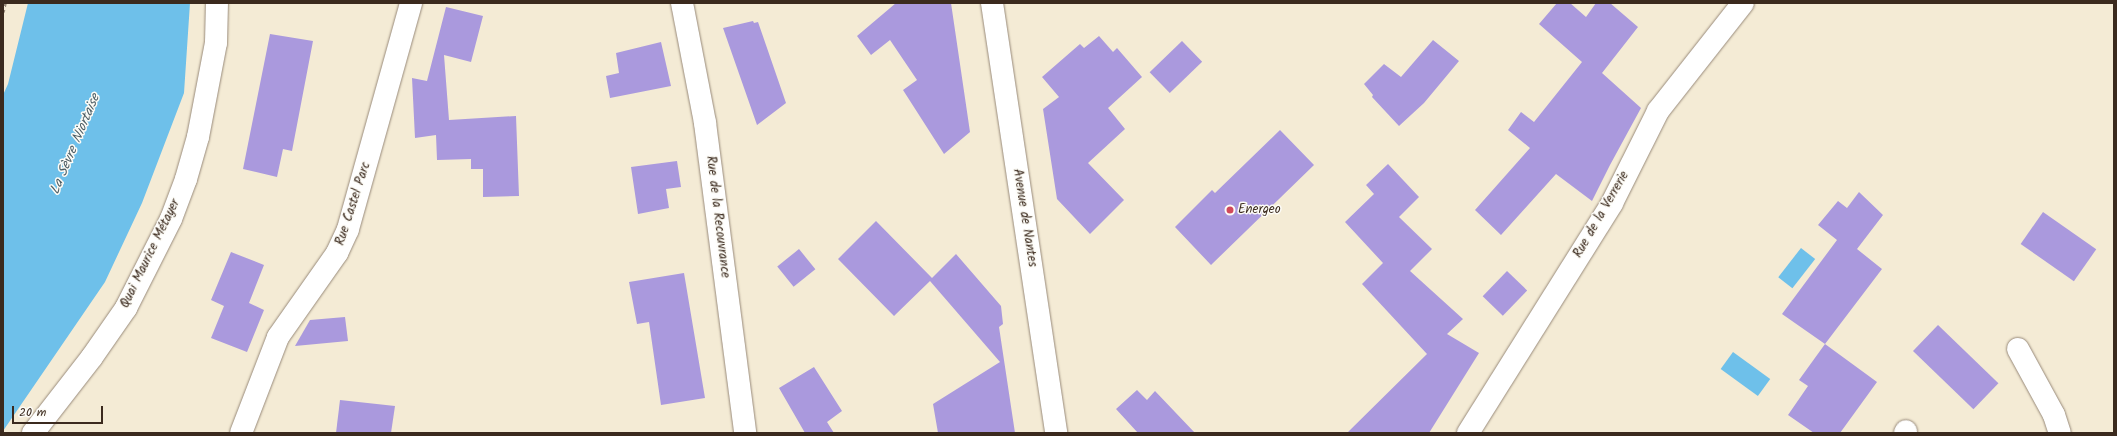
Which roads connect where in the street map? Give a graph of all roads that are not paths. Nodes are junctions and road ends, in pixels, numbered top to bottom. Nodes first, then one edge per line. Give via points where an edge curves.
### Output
1 (217, 3) edge
2 (411, 3) edge
3 (682, 3) edge
4 (992, 3) edge
5 (1743, 3) edge
6 (2018, 349) dead end
7 (33, 433) edge
8 (241, 433) edge
9 (745, 433) edge
10 (1056, 433) edge
11 (1468, 433) edge
12 (2060, 433) edge

1 - 7 street, Quai Maurice Métayer via 216,43 200,130 171,219 126,308
2 - 8 street, Rue Castel Parc via 348,229 334,260 278,337
3 - 9 street, Rue de la Recouvrance via 705,123
4 - 10 street, Avenue de Nantes
5 - 11 street, Rue de la Verrerie via 1658,111 1612,203
6 - 12 street via 2054,415

